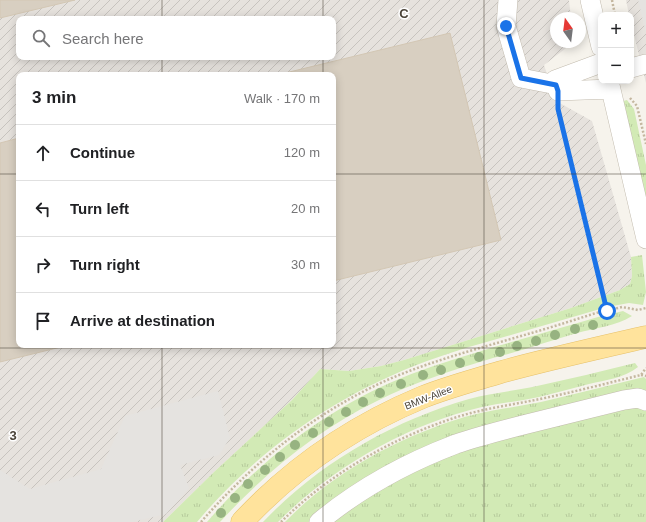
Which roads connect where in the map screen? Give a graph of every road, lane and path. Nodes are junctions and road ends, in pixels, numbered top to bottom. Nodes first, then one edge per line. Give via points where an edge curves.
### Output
1 (508, 0) edge
2 (590, 0) edge
3 (612, 0) edge
4 (614, 12) edge
5 (598, 34) edge
6 (598, 64) edge
7 (646, 64) edge
8 (634, 67) edge
9 (557, 88) junction
10 (616, 88) edge
11 (646, 144) edge
12 (646, 239) edge
13 (607, 311) dead end
14 (646, 337) edge
15 (641, 375) dead end
16 (646, 376) edge
17 (646, 401) edge
18 (242, 522) edge
19 (319, 522) edge

1 - 9 street via 506,26 521,78
2 - 5 street
3 - 4 path
6 - 9 street via 555,80
7 - 8 street
9 - 10 street
9 - 13 path via 558,109
10 - 11 path via 637,106
10 - 12 street
14 - 18 main road, BMW-Allee via 521,367 424,397 368,423 294,471
15 - 16 path
17 - 19 street via 638,398 624,400 491,433 458,444 398,469 334,509

